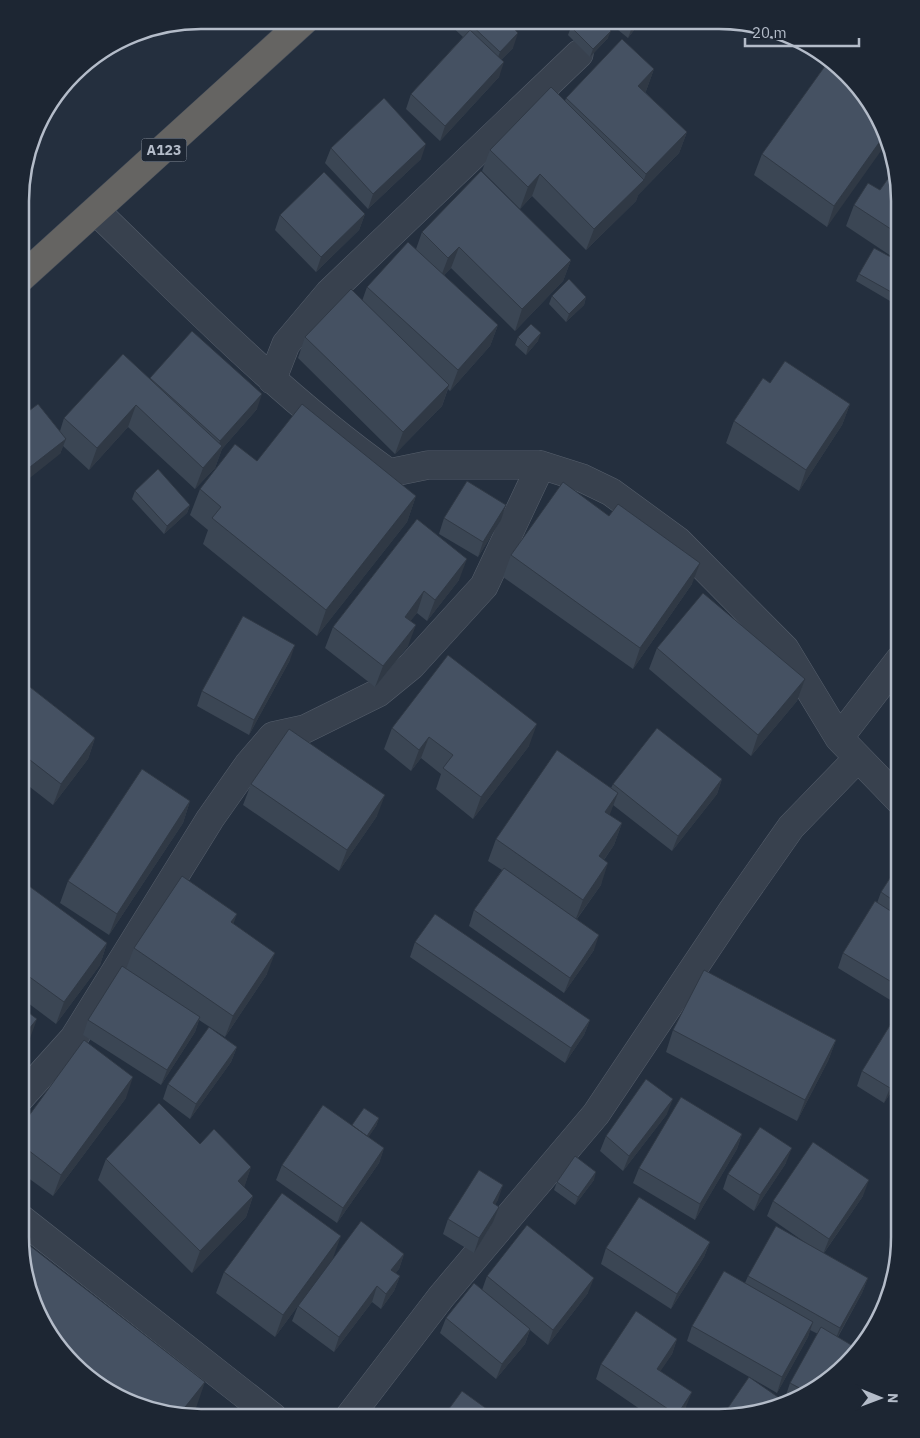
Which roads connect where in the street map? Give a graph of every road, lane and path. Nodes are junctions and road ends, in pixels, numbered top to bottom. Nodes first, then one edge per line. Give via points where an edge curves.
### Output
1 (295, 29) edge
2 (578, 54) dead end
3 (96, 211) junction
4 (29, 271) edge
5 (272, 380) junction
6 (540, 464) junction
7 (891, 671) edge
8 (839, 738) junction
9 (858, 758) junction
10 (891, 792) edge
11 (29, 1088) edge
12 (29, 1225) edge
13 (263, 1409) edge
14 (355, 1409) edge

1 - 3 highway, A123
2 - 5 street via 329,293 286,344
3 - 4 highway, A123
3 - 5 street
5 - 6 street via 389,473 428,465
6 - 8 street via 582,478 610,492 678,541 785,649
6 - 11 street via 484,586 411,666 378,693 305,728 273,736 248,765 210,819 74,1038
7 - 8 street
8 - 9 street
9 - 10 street
9 - 14 street via 791,826 596,1114 441,1296
12 - 13 street

